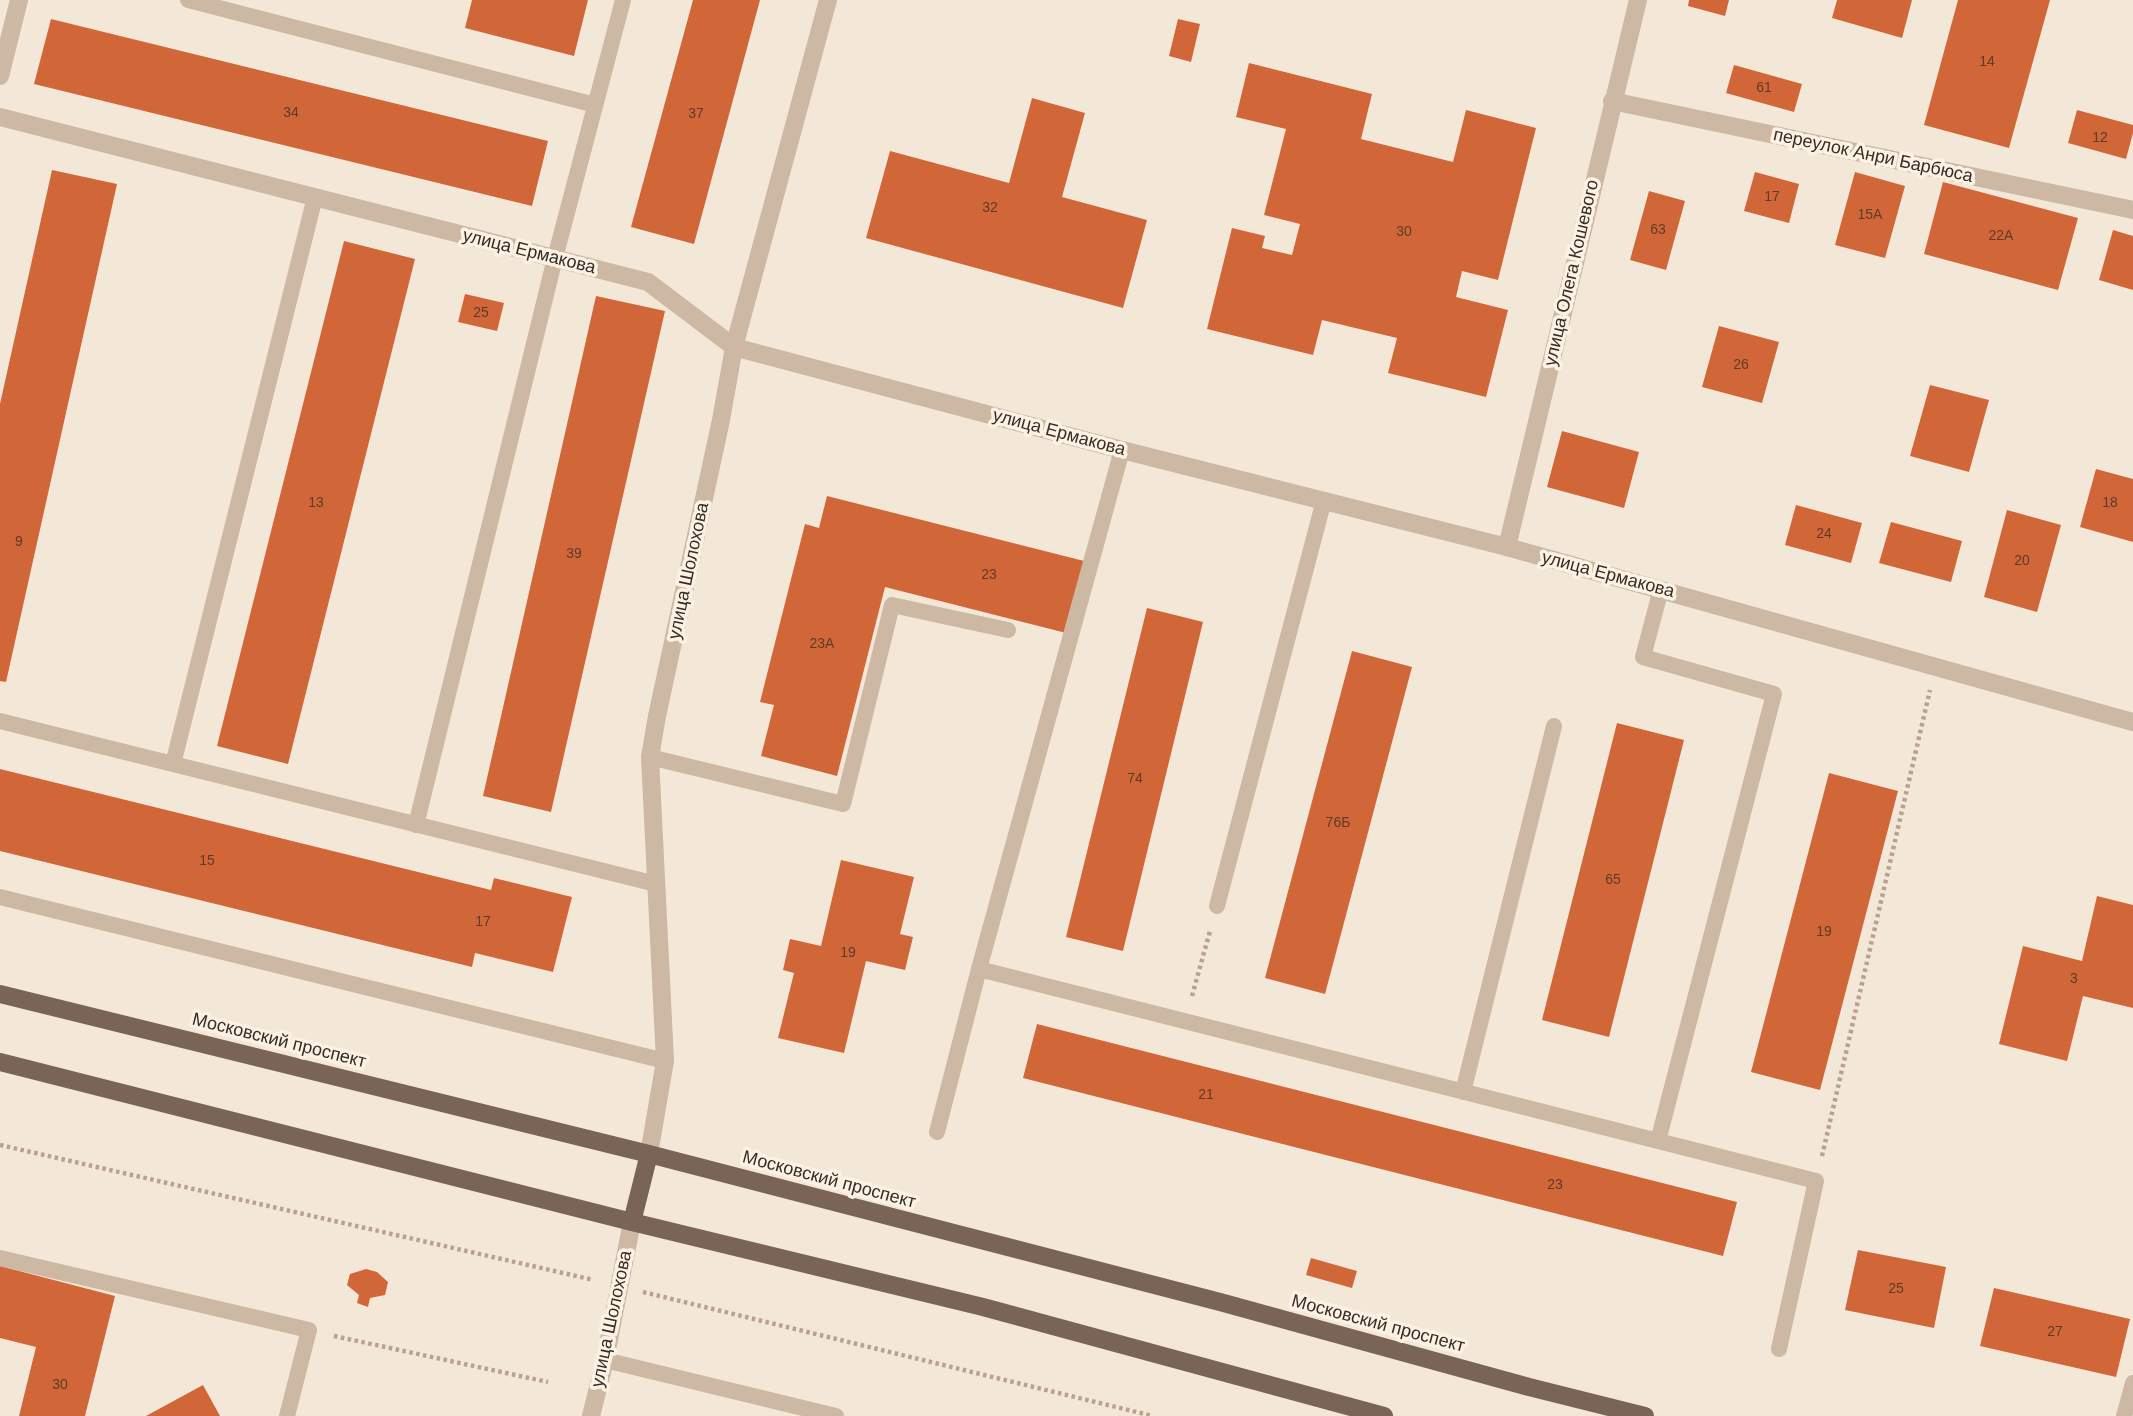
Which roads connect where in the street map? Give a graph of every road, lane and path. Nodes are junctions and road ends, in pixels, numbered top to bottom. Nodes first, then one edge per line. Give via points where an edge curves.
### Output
1 (19, 0) edge
2 (188, 0) edge
3 (623, 0) edge
4 (828, 0) edge
5 (1637, 0) edge
6 (0, 76) edge
7 (1612, 101) junction
8 (595, 106) junction
9 (0, 117) edge
10 (315, 197) junction
11 (2133, 210) edge
12 (555, 258) junction
13 (734, 346) junction
14 (1122, 450) junction
15 (1324, 500) junction
16 (1507, 547) junction
17 (1661, 589) junction
18 (1008, 630) dead end
19 (1935, 666) junction
20 (0, 721) edge
21 (2133, 722) edge
22 (1554, 726) dead end
23 (650, 757) junction
24 (173, 764) junction
25 (416, 825) junction
26 (656, 884) junction
27 (0, 897) edge
28 (1217, 906) joint
29 (979, 969) junction
30 (0, 994) edge
31 (1185, 1021) junction
32 (665, 1061) junction
33 (0, 1062) edge
34 (1463, 1092) junction
35 (937, 1132) dead end
36 (1658, 1141) junction
37 (0, 1145) edge
38 (649, 1154) junction
39 (1816, 1181) junction
40 (632, 1222) junction
41 (0, 1258) edge
42 (619, 1286) junction
43 (309, 1330) junction
44 (1779, 1349) dead end
45 (604, 1360) junction
46 (548, 1382) dead end
47 (2133, 1383) edge
48 (287, 1416) edge
49 (591, 1416) edge
50 (836, 1416) edge
51 (1153, 1416) edge
52 (1384, 1416) edge
53 (1646, 1416) edge
54 (2124, 1416) edge

1 - 6 street
2 - 8 lane
3 - 8 lane
4 - 13 street, улица Шолохова
5 - 7 street, улица Олега Кошевого
7 - 11 street, переулок Анри Барбюса
7 - 16 street, улица Олега Кошевого
8 - 12 lane
9 - 10 street, улица Ермакова
10 - 12 street, улица Ермакова
10 - 24 lane
12 - 13 street, улица Ермакова via 648,282
12 - 25 lane
13 - 14 street, улица Ермакова
13 - 23 street, улица Шолохова
14 - 15 street, улица Ермакова
14 - 29 lane
15 - 16 street, улица Ермакова
15 - 28 lane
16 - 17 street, улица Ермакова
17 - 19 street, улица Ермакова
17 - 36 lane via 1643,657 1774,694
18 - 23 lane via 892,605 843,804
19 - 21 street, улица Ермакова
19 - 39 path
20 - 24 lane
22 - 34 lane
23 - 26 street, улица Шолохова
24 - 25 lane
25 - 26 lane
26 - 32 street, улица Шолохова
27 - 32 lane
28 - 31 path
29 - 31 lane
29 - 35 lane
30 - 38 main road, Московский проспект
31 - 34 lane
32 - 38 street, улица Шолохова
33 - 40 main road
34 - 36 lane
36 - 39 lane
37 - 42 path
38 - 40 main road
38 - 53 main road, Московский проспект
39 - 44 lane
40 - 42 street, улица Шолохова
40 - 52 main road via 983,1307
41 - 43 lane
42 - 45 street, улица Шолохова
42 - 51 path
43 - 46 path
43 - 48 lane
45 - 49 street, улица Шолохова
45 - 50 lane
47 - 54 lane

